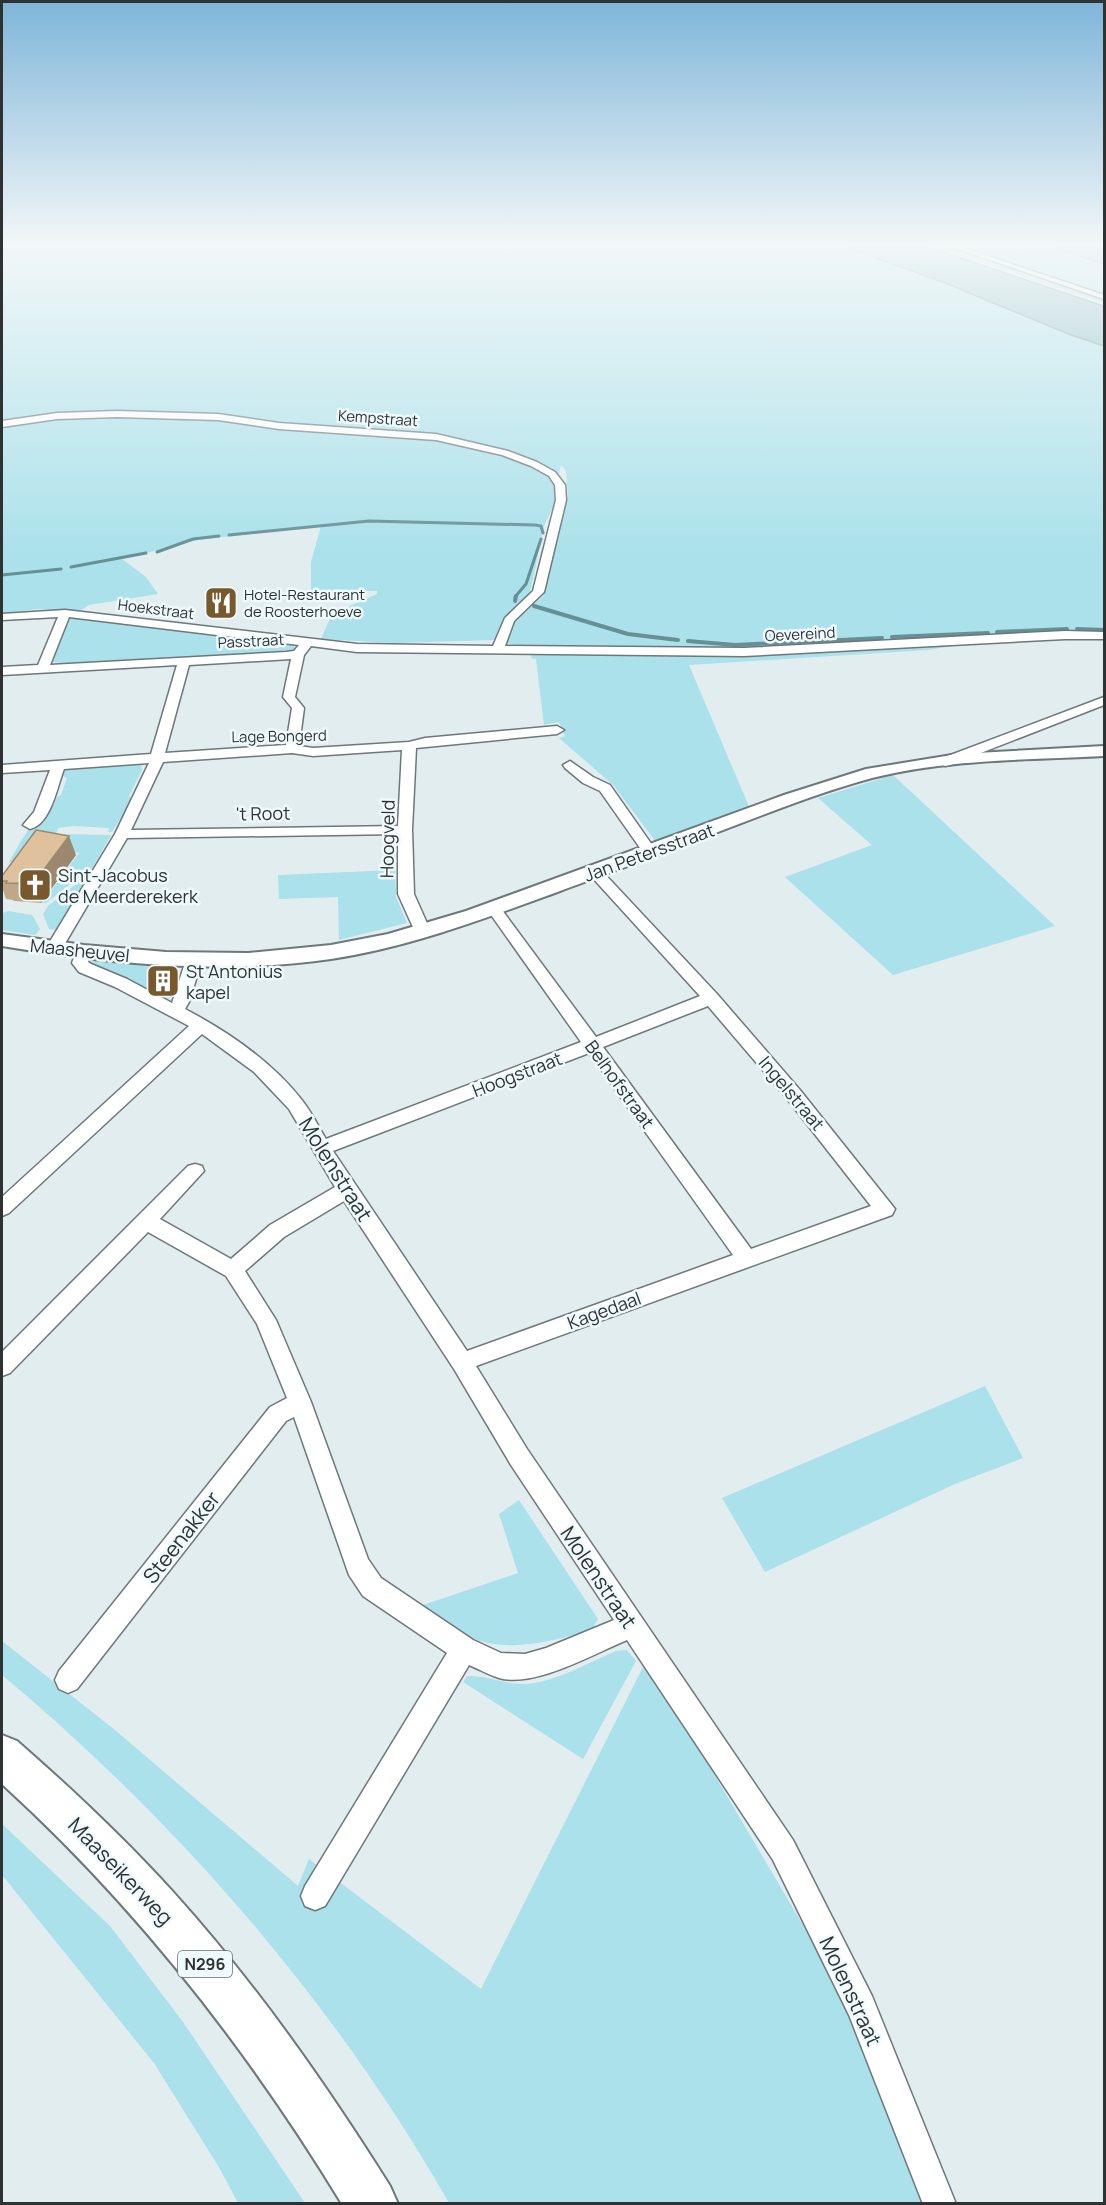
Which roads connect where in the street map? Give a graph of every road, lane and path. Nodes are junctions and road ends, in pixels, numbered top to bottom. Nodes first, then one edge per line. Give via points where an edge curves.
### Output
1 (2, 424) edge
2 (65, 613) junction
3 (2, 617) edge
4 (1104, 636) edge
5 (498, 648) junction
6 (302, 649) junction
7 (184, 661) junction
8 (43, 668) junction
9 (2, 671) edge
10 (1104, 701) edge
11 (557, 730) dead end
12 (409, 746) junction
13 (292, 750) junction
14 (1104, 751) edge
15 (157, 759) junction
16 (945, 762) junction
17 (570, 765) dead end
18 (58, 766) junction
19 (2, 769) edge
20 (30, 825) dead end
21 (405, 830) junction
22 (122, 834) junction
23 (650, 852) junction
24 (595, 872) junction
25 (494, 909) junction
26 (422, 930) junction
27 (2, 940) edge
28 (54, 948) junction
29 (84, 951) junction
30 (194, 960) junction
31 (711, 998) junction
32 (175, 1011) junction
33 (201, 1025) junction
34 (592, 1046) junction
35 (321, 1148) junction
36 (195, 1171) dead end
37 (347, 1190) junction
38 (2, 1208) edge
39 (146, 1221) junction
40 (746, 1258) junction
41 (233, 1270) junction
42 (462, 1362) junction
43 (2, 1366) edge
44 (300, 1402) junction
45 (632, 1625) junction
46 (464, 1649) junction
47 (68, 1680) dead end
48 (2, 1756) edge
49 (315, 1896) dead end
50 (372, 2204) edge
51 (940, 2204) edge

1 - 5 street, Kempstraat via 93,414 218,417 279,426 448,439 534,464 552,474 560,485 561,500 538,592 508,620
2 - 3 street, Hoekstraat
2 - 6 street, Hoekstraat
2 - 8 street
4 - 5 street, Oevereind via 744,652
5 - 6 street, Passtraat
6 - 7 street, Passtraat
6 - 13 street via 289,697 298,708
7 - 8 street, Passtraat
7 - 15 street
8 - 9 street, Passtraat
10 - 16 street
11 - 12 street, Lage Bongerd
12 - 13 street, Lage Bongerd
12 - 21 street, Hoogveld
13 - 15 street, Lage Bongerd
14 - 16 street, Jan Petersstraat
15 - 18 street, Lage Bongerd
15 - 22 street
16 - 23 street, Jan Petersstraat via 892,769 845,781
17 - 23 street via 605,788
18 - 19 street, Lage Bongerd
18 - 20 street via 41,813
21 - 22 street, 't Root
21 - 26 street, Hoogveld via 406,894
22 - 28 street
23 - 24 street, Jan Petersstraat
24 - 25 street, Jan Petersstraat
24 - 31 street, Ingelstraat
25 - 26 street, Jan Petersstraat
25 - 34 street, Belhofstraat
26 - 30 street, Jan Petersstraat via 323,952
27 - 28 street, Maasheuvel
28 - 29 street, Maasheuvel
29 - 30 street, Maasheuvel
29 - 32 street, Molenstraat via 80,963 85,968
30 - 32 street
31 - 34 street, Hoogstraat
31 - 40 street, Ingelstraat via 885,1209
32 - 33 street, Molenstraat
33 - 35 street, Molenstraat via 267,1075 295,1104
33 - 38 street
34 - 35 street, Hoogstraat
34 - 40 street, Belhofstraat
35 - 37 street, Molenstraat
36 - 39 street
37 - 41 street via 277,1231
37 - 42 street, Molenstraat
39 - 41 street
39 - 43 street
40 - 42 street, Kagedaal
41 - 44 street via 266,1320
42 - 45 street, Molenstraat via 519,1456
44 - 46 street via 358,1566 372,1587
44 - 47 street, Steenakker via 278,1414
45 - 46 street via 525,1667 500,1666
45 - 51 street, Molenstraat via 783,1850 861,2007
46 - 49 street
48 - 50 main road, Maaseikerweg / N296 via 102,1848 167,1918 294,2081

